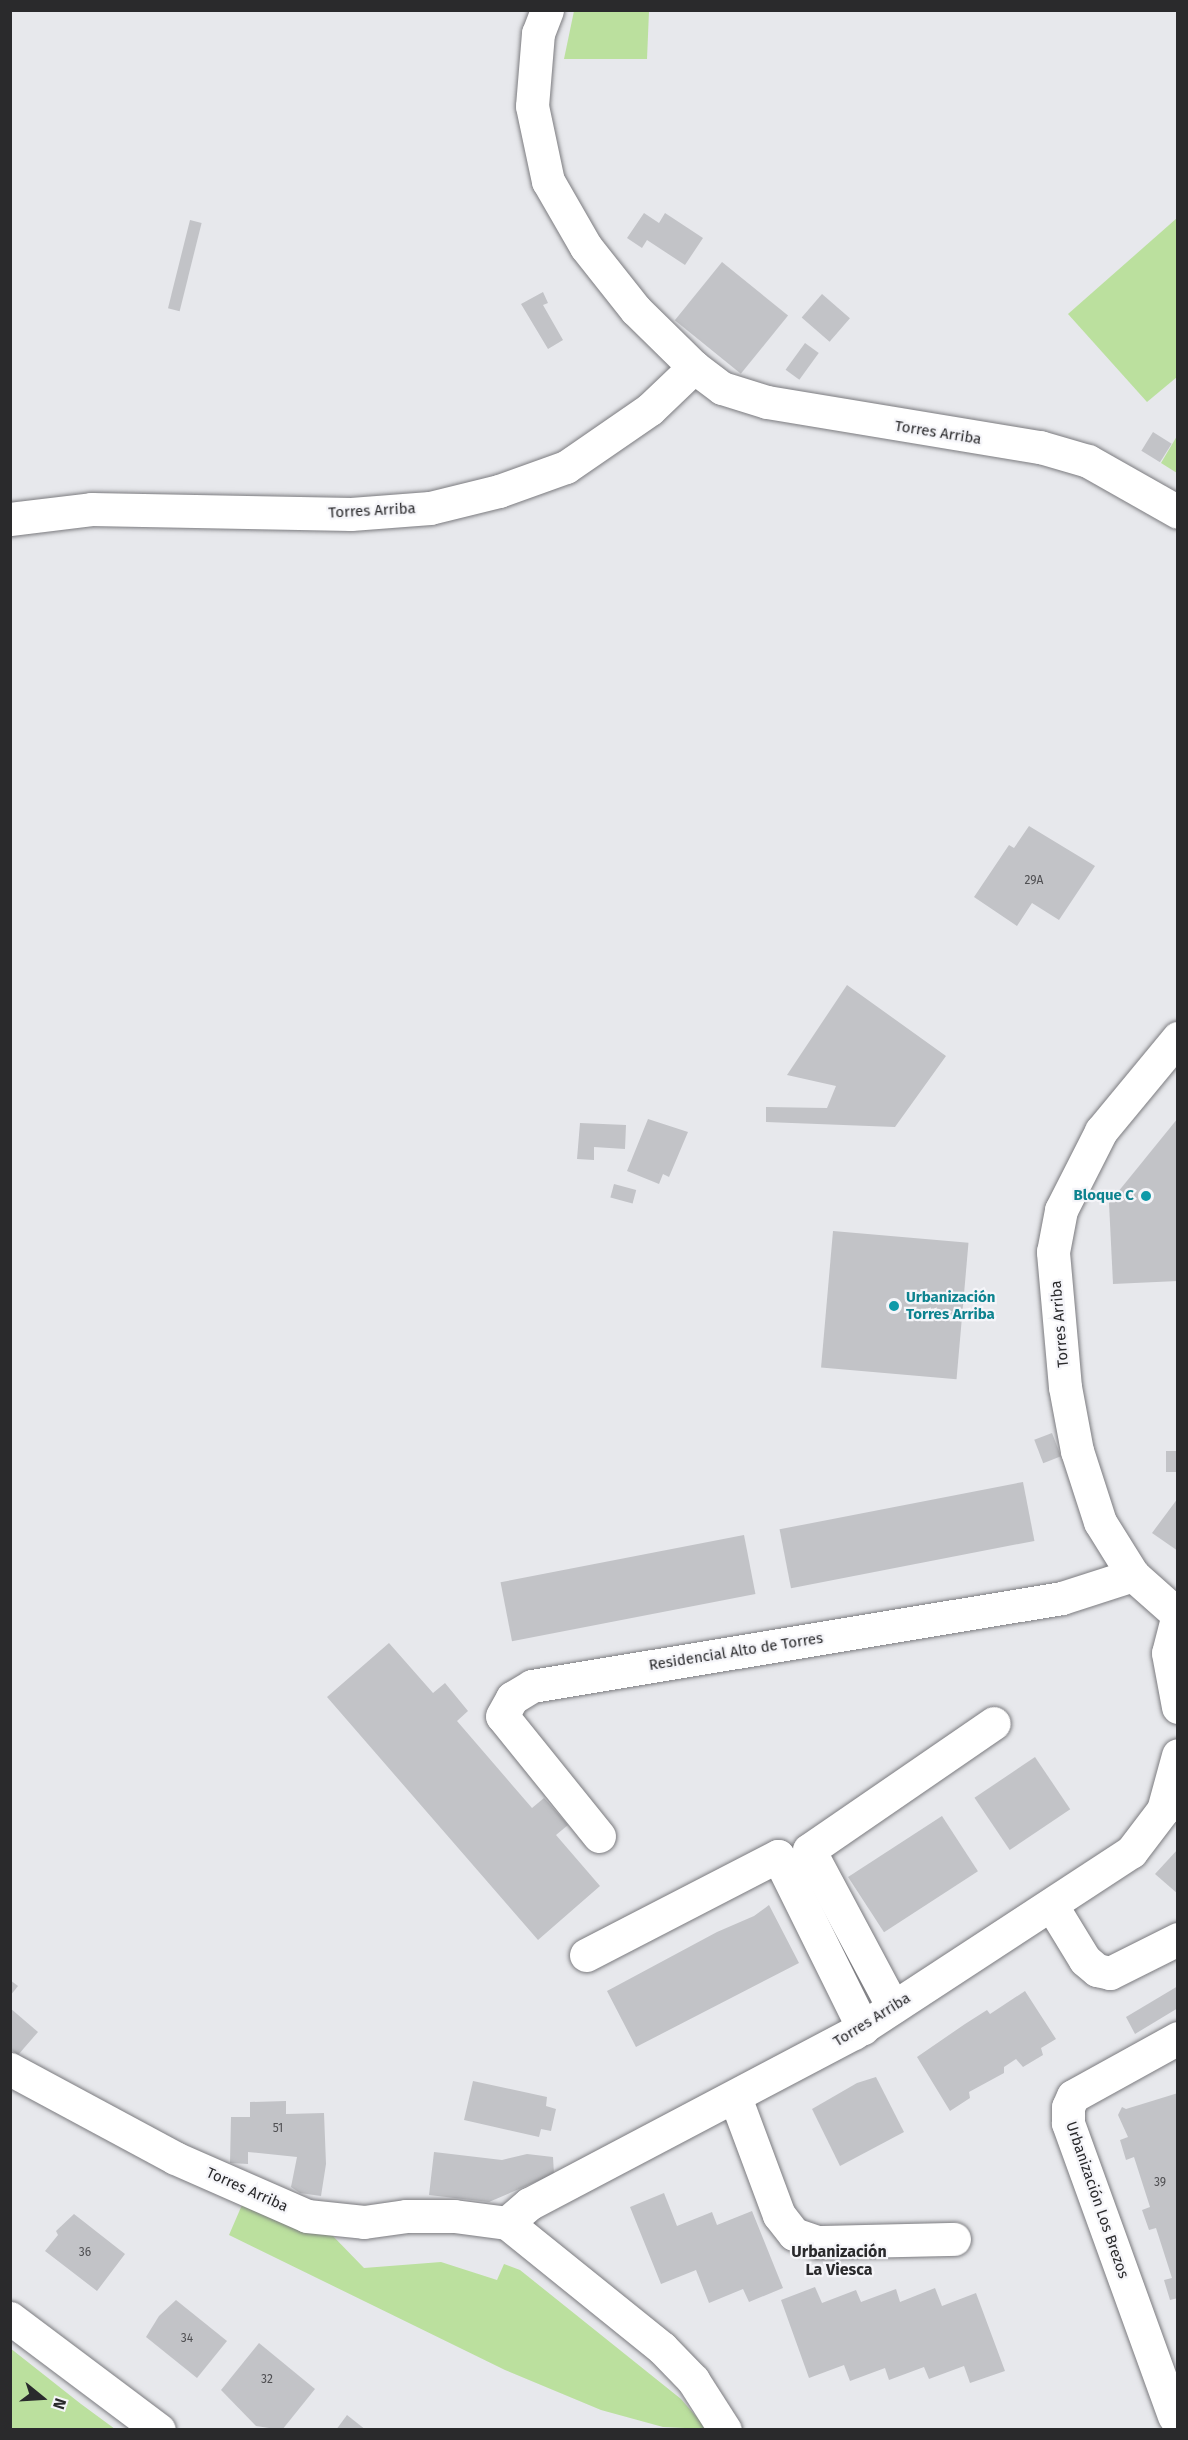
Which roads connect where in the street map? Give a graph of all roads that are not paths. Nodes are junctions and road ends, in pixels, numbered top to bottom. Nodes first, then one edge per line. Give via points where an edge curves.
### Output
1 (547, 10) edge
2 (694, 368) junction
3 (1178, 512) edge
4 (10, 519) edge
5 (1178, 1038) edge
6 (1133, 1575) junction
7 (1177, 1614) edge
8 (1178, 1707) edge
9 (994, 1723) dead end
10 (1178, 1755) edge
11 (599, 1836) dead end
12 (1052, 1906) junction
13 (1178, 1939) edge
14 (586, 1955) dead end
15 (893, 2007) junction
16 (863, 2028) junction
17 (1178, 2038) edge
18 (10, 2069) edge
19 (735, 2097) junction
20 (507, 2223) junction
21 (954, 2239) dead end
22 (10, 2318) edge
23 (1174, 2416) dead end
24 (159, 2430) edge
25 (725, 2430) edge

1 - 2 street, Torres Arriba via 538,33 532,106 548,181 593,256 636,310
2 - 3 street, Torres Arriba via 722,388 767,402 1040,447 1088,461
2 - 4 street, Torres Arriba via 642,415 566,467 499,491 430,508 351,514 91,508
5 - 6 street, Torres Arriba via 1101,1131 1060,1210 1053,1252 1065,1387 1077,1451 1100,1522
6 - 7 street, Torres Arriba
6 - 11 street, Residencial Alto de Torres via 1062,1598 532,1686 512,1698 501,1716
7 - 8 street, Torres Arriba via 1168,1653
9 - 15 street via 809,1850
10 - 12 street, Torres Arriba via 1163,1810 1131,1852
12 - 13 street via 1085,1960 1097,1970 1110,1973
12 - 15 street, Torres Arriba
14 - 16 street via 778,1856
15 - 16 street, Torres Arriba
16 - 19 street, Torres Arriba
17 - 23 street, Urbanización Los Brezos via 1073,2096 1068,2107 1068,2123
18 - 20 street, Torres Arriba via 175,2158 307,2216 364,2222 406,2216 454,2216
19 - 20 street, Torres Arriba via 529,2205
19 - 21 street via 779,2215 794,2234 817,2242
20 - 25 street via 662,2348 693,2380
22 - 24 street

